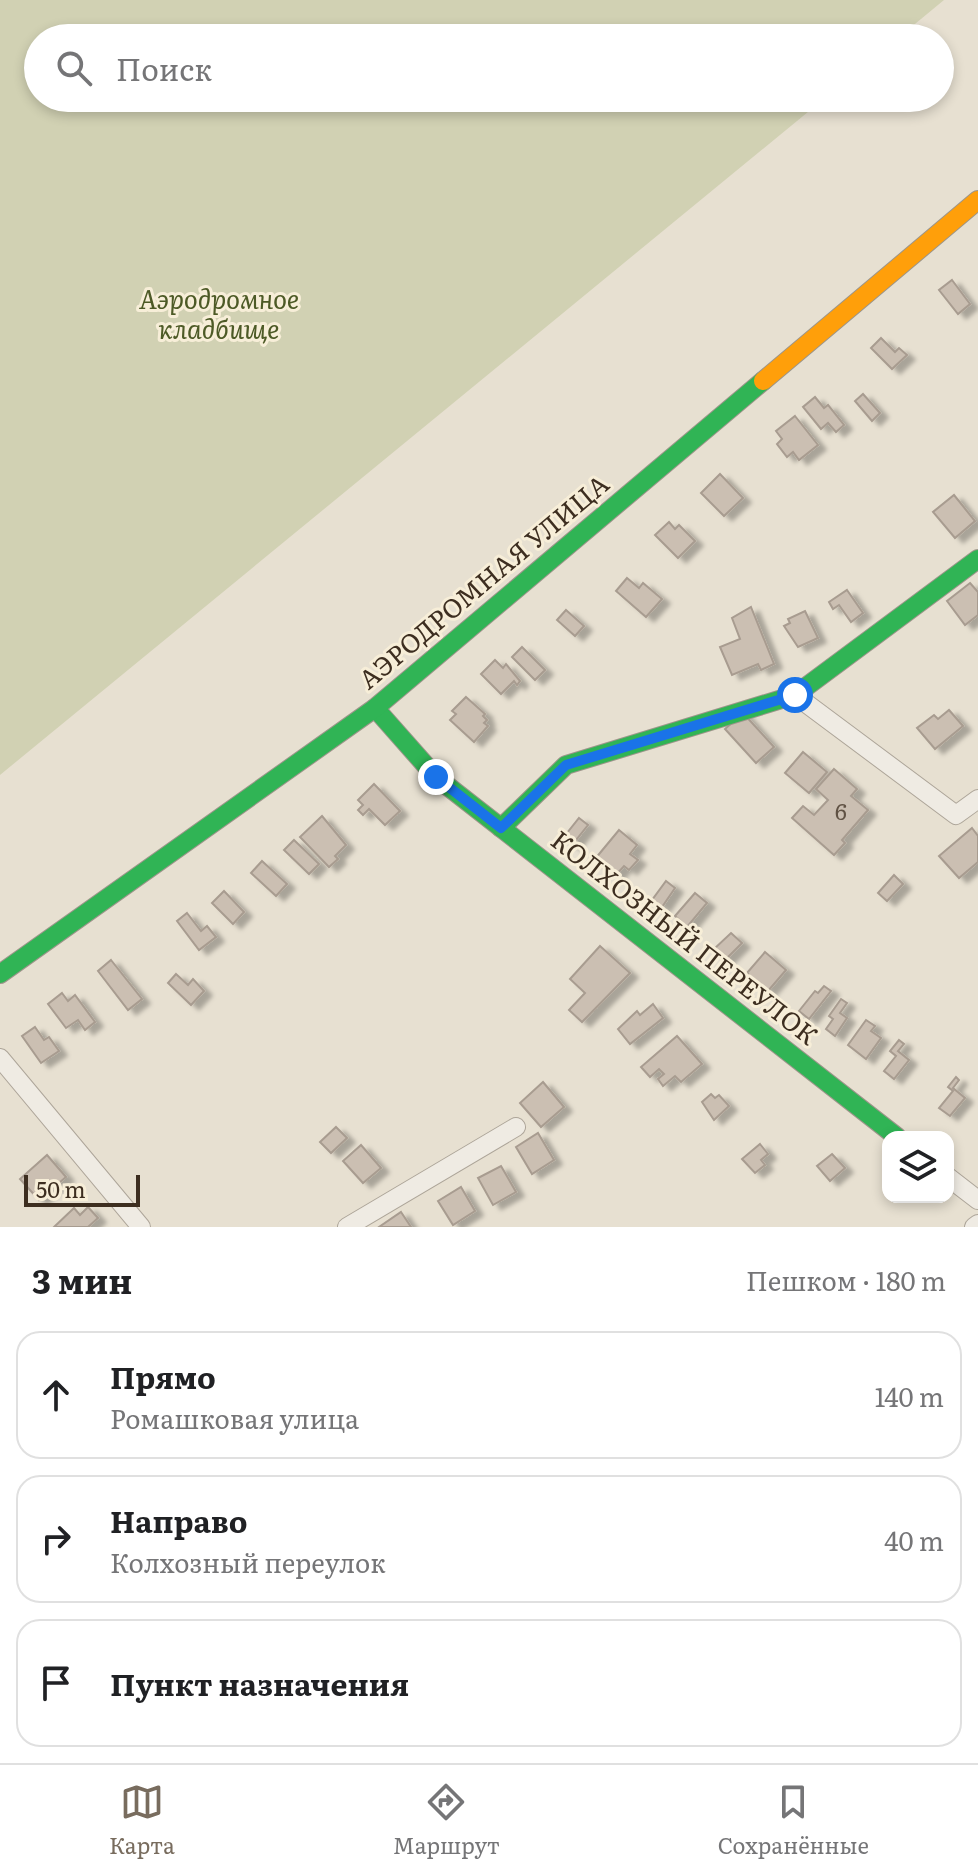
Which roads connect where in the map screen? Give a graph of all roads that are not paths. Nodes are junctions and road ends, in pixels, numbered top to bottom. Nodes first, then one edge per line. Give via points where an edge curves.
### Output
1 (978, 200) edge
2 (978, 559) edge
3 (795, 695) junction
4 (375, 708) junction
5 (978, 799) edge
6 (501, 828) junction
7 (0, 974) edge
8 (0, 1058) edge
9 (516, 1127) dead end
10 (889, 1131) edge
11 (954, 1182) edge
12 (978, 1200) edge
13 (141, 1227) edge
14 (347, 1227) edge

1 - 4 street, АЭРОДРОМНАЯ УЛИЦА
2 - 3 street
3 - 5 street via 956,815
3 - 6 street via 566,765
4 - 6 street, КОЛХОЗНЫЙ ПЕРЕУЛОК via 436,777
4 - 7 street, АЭРОДРОМНАЯ УЛИЦА
6 - 10 street, КОЛХОЗНЫЙ ПЕРЕУЛОК
8 - 13 street
9 - 14 street
11 - 12 street

